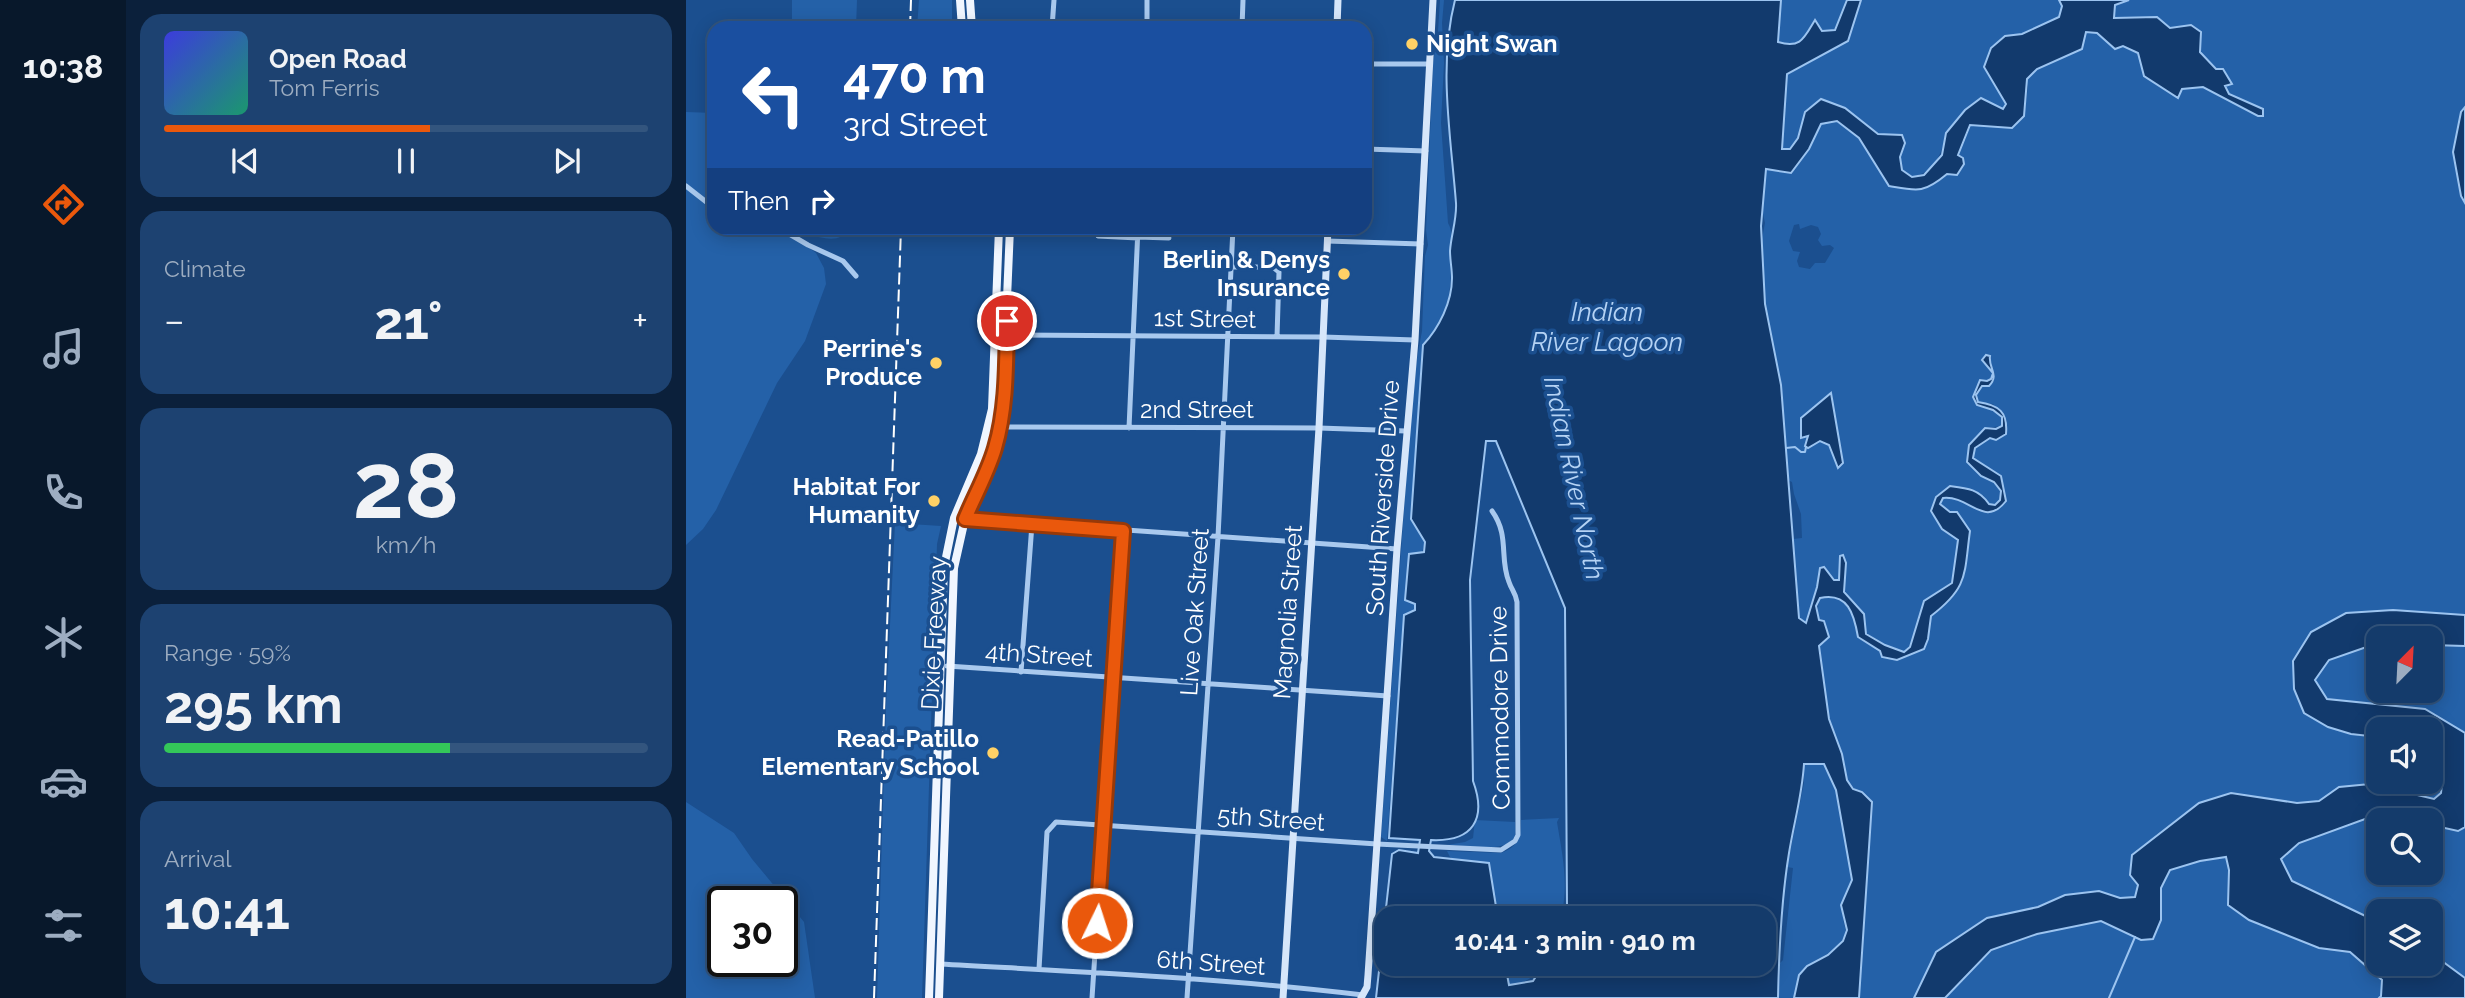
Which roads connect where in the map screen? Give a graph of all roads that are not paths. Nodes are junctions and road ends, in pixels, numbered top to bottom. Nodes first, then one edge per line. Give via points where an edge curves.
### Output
1 (960, 0) edge
2 (970, 0) edge
3 (1054, 0) edge
4 (1147, 0) edge
5 (1243, 0) edge
6 (1338, 0) edge
7 (1433, 0) edge
8 (962, 21) edge
9 (972, 21) edge
10 (1052, 21) edge
11 (1147, 21) edge
12 (1242, 21) edge
13 (1337, 21) edge
14 (1372, 64) edge
15 (1430, 64) junction
16 (1372, 149) edge
17 (1426, 151) junction
18 (686, 186) edge
19 (707, 202) edge
20 (791, 235) edge
21 (999, 235) edge
22 (1010, 235) edge
23 (1233, 235) edge
24 (1327, 235) edge
25 (1098, 236) dead end
26 (1138, 237) junction
27 (1169, 238) dead end
28 (1327, 241) junction
29 (1421, 244) junction
30 (1231, 267) junction
31 (856, 276) dead end
32 (996, 335) junction
33 (1007, 335) junction
34 (1133, 336) junction
35 (1277, 337) junction
36 (1323, 337) junction
37 (1228, 338) junction
38 (1415, 340) junction
39 (989, 427) junction
40 (1000, 427) junction
41 (1223, 427) junction
42 (1129, 428) junction
43 (1320, 428) junction
44 (1406, 431) junction
45 (1492, 511) dead end
46 (954, 518) junction
47 (965, 519) junction
48 (1032, 524) junction
49 (1123, 531) junction
50 (1217, 537) junction
51 (1313, 543) junction
52 (1397, 549) junction
53 (940, 666) junction
54 (951, 666) junction
55 (1021, 672) junction
56 (1114, 678) junction
57 (1208, 685) junction
58 (1302, 690) junction
59 (1388, 696) junction
60 (935, 811) junction
61 (946, 812) junction
62 (1103, 825) junction
63 (1199, 831) junction
64 (1293, 838) junction
65 (1377, 844) junction
66 (1491, 850) joint
67 (930, 963) junction
68 (941, 964) junction
69 (1039, 969) junction
70 (1093, 971) junction
71 (1188, 979) junction
72 (1284, 986) junction
73 (1362, 997) edge
74 (929, 998) edge
75 (939, 998) edge
76 (1092, 998) edge
77 (1187, 998) edge
78 (1283, 998) edge

1 - 8 main road
2 - 9 main road
3 - 10 street
4 - 11 street
5 - 12 street
6 - 13 street
7 - 15 street, South Riverside Drive
14 - 15 street
15 - 17 street, South Riverside Drive
16 - 17 street
17 - 29 street, South Riverside Drive
18 - 19 street
20 - 31 street via 844,261
21 - 32 main road, Dixie Freeway
22 - 33 main road, Dixie Freeway
23 - 30 street, Live Oak Street
24 - 28 street, Magnolia Street
25 - 26 street
26 - 27 street
26 - 34 street
28 - 29 street
28 - 36 street, Magnolia Street
29 - 38 street, South Riverside Drive
30 - 35 street via 1273,267 1279,272
30 - 37 street, Live Oak Street
32 - 33 street, 1st Street
32 - 39 main road, Dixie Freeway
33 - 34 street, 1st Street
33 - 40 main road, Dixie Freeway
34 - 37 street, 1st Street
34 - 42 street
35 - 36 street, 1st Street
35 - 37 street, 1st Street
36 - 38 street, 1st Street
36 - 43 street, Magnolia Street
37 - 41 street, Live Oak Street
38 - 44 street, South Riverside Drive
39 - 40 street, 2nd Street
39 - 46 main road, Dixie Freeway
40 - 42 street, 2nd Street
40 - 47 main road, Dixie Freeway
41 - 42 street, 2nd Street
41 - 43 street, 2nd Street
41 - 50 street, Live Oak Street
43 - 44 street, 2nd Street
43 - 51 street, Magnolia Street
44 - 52 street, South Riverside Drive
45 - 66 street, Commodore Drive via 1500,523 1509,583 1517,602 1518,835 1508,848
46 - 47 street
46 - 53 main road, Dixie Freeway via 944,568
47 - 48 street
47 - 54 main road, Dixie Freeway via 954,568
48 - 49 street
48 - 55 street
49 - 50 street
49 - 56 street
50 - 51 street
50 - 57 street, Live Oak Street
51 - 52 street
51 - 58 street, Magnolia Street
52 - 59 street, South Riverside Drive
53 - 54 street, 4th Street
53 - 60 main road, Dixie Freeway
54 - 55 street, 4th Street
54 - 61 main road, Dixie Freeway
55 - 56 street, 4th Street
56 - 57 street, 4th Street
56 - 62 street
57 - 58 street, 4th Street
57 - 63 street, Live Oak Street
58 - 59 street, 4th Street
58 - 64 street, Magnolia Street
59 - 65 street, South Riverside Drive
60 - 61 street
60 - 67 main road, Dixie Freeway
61 - 68 main road, Dixie Freeway
62 - 63 street, 5th Street
62 - 69 street, 5th Street via 1056,822 1047,832
62 - 70 street
63 - 64 street, 5th Street
63 - 71 street, Live Oak Street
64 - 65 street, 5th Street
64 - 72 street, Magnolia Street
65 - 66 street, 5th Street
65 - 73 street, South Riverside Drive via 1368,975
67 - 68 street, 6th Street
67 - 74 main road, Dixie Freeway
68 - 69 street, 6th Street
68 - 75 main road, Dixie Freeway
69 - 70 street, 6th Street
70 - 71 street, 6th Street
70 - 76 street
71 - 72 street, 6th Street
71 - 77 street, Live Oak Street
72 - 73 street, 6th Street
72 - 78 street, Magnolia Street

